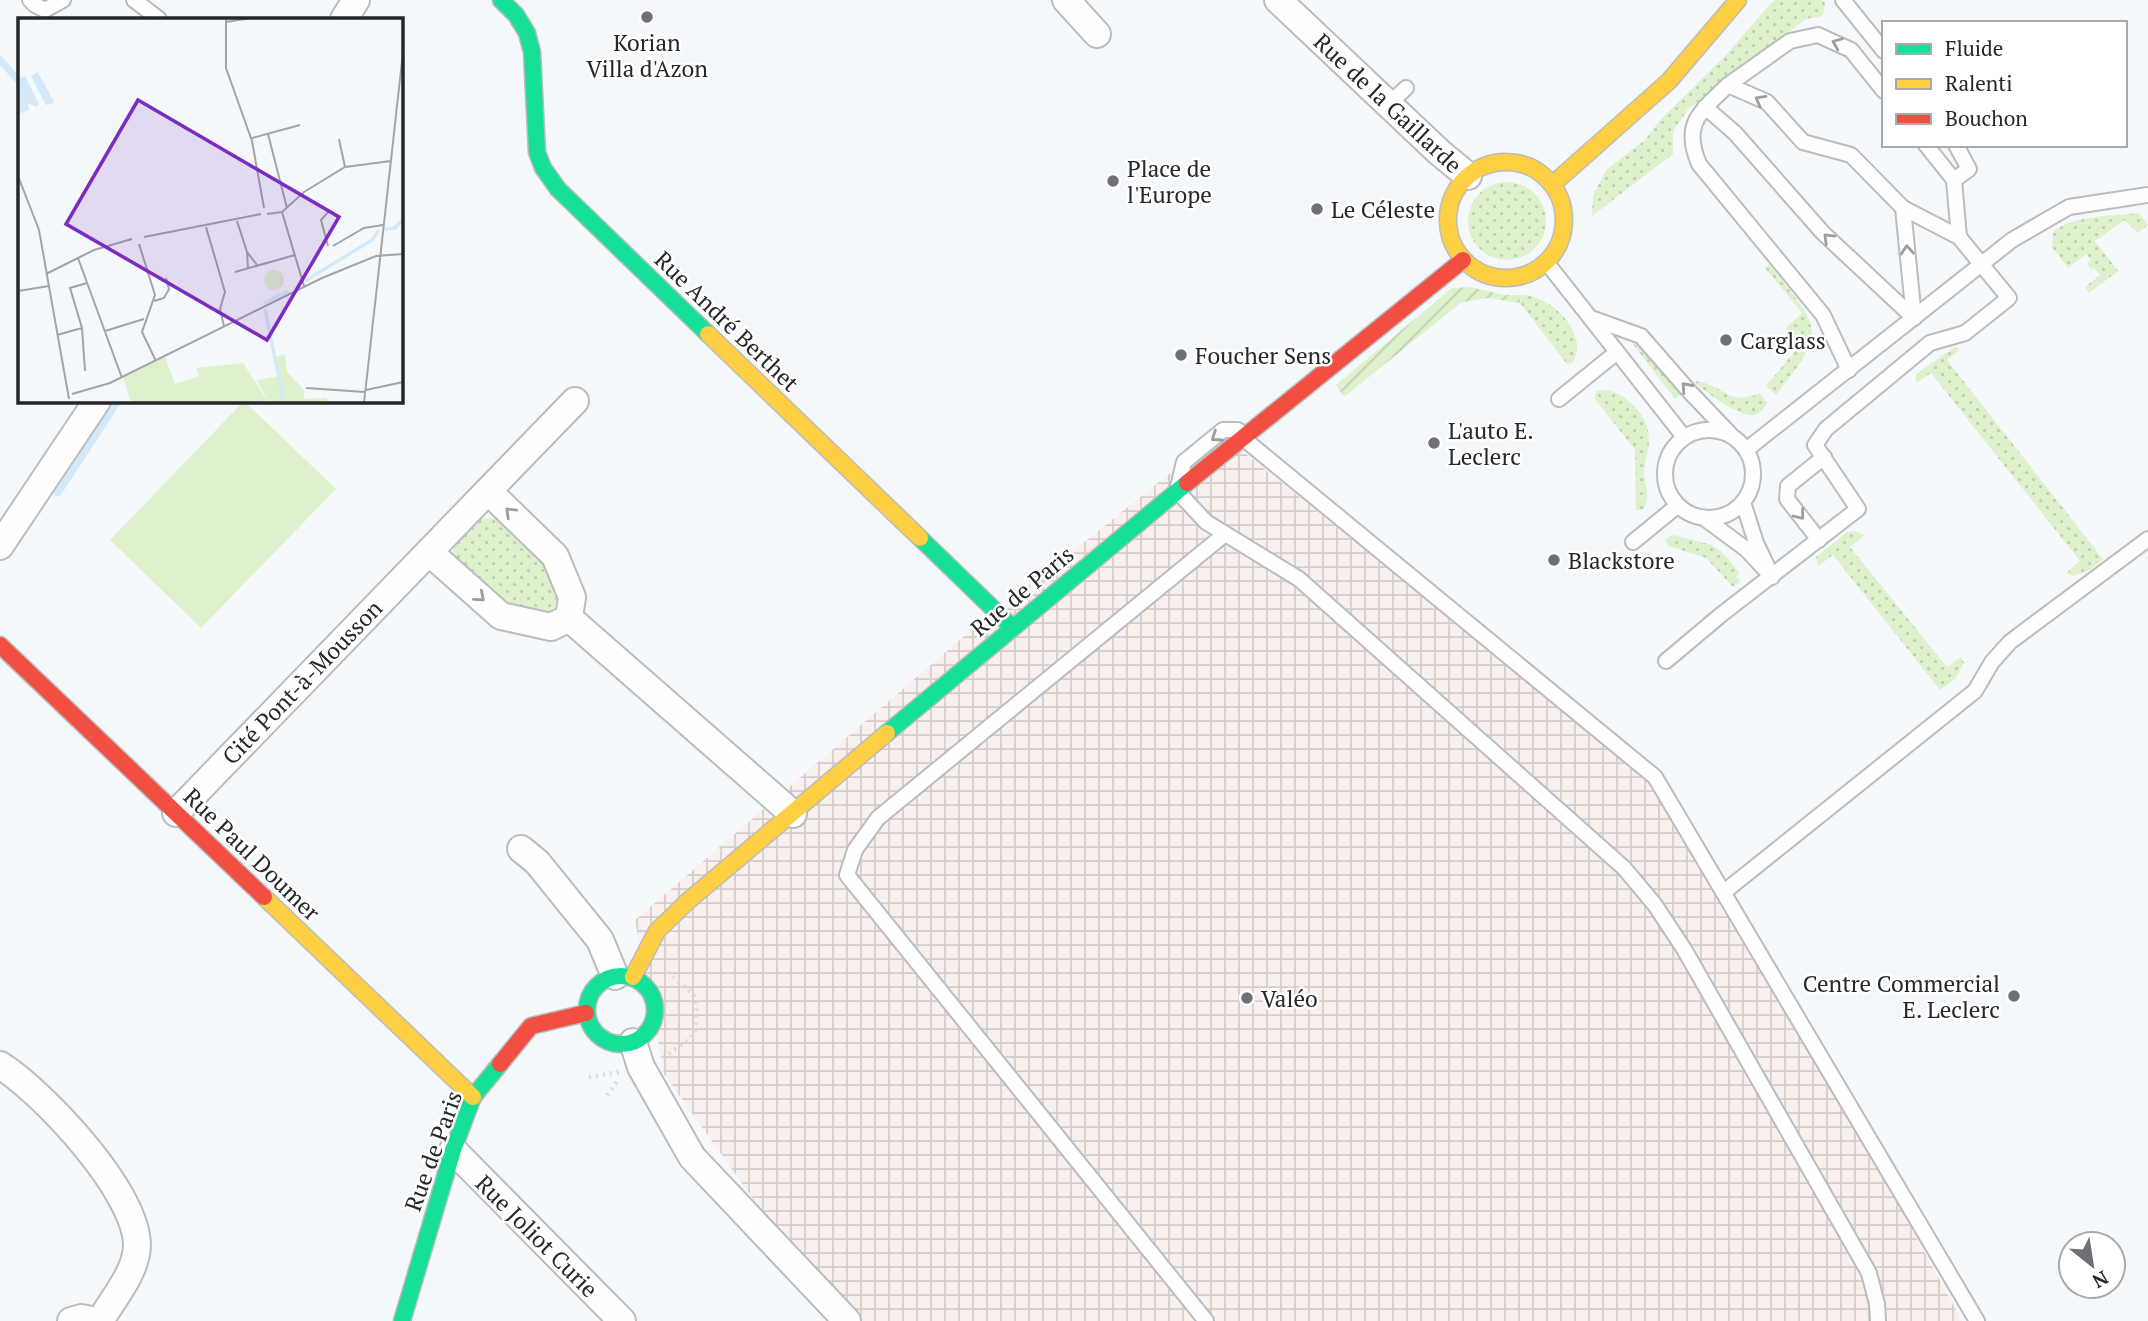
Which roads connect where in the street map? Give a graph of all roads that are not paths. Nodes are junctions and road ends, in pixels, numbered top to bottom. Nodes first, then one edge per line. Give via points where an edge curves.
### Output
1 (30, 0) edge
2 (63, 0) edge
3 (134, 0) edge
4 (356, 0) edge
5 (501, 0) edge
6 (1066, 0) edge
7 (1278, 0) edge
8 (1738, 0) edge
9 (1843, 0) edge
10 (158, 18) edge
11 (345, 18) edge
12 (1101, 42) dead end
13 (1882, 49) edge
14 (1728, 85) junction
15 (1882, 89) edge
16 (1705, 107) junction
17 (1928, 147) edge
18 (1957, 147) edge
19 (1468, 176) junction
20 (1954, 180) junction
21 (1553, 184) junction
22 (2148, 195) edge
23 (1903, 208) junction
24 (1959, 237) junction
25 (1463, 260) junction
26 (1547, 263) junction
27 (1981, 264) junction
28 (1591, 318) junction
29 (1914, 318) junction
30 (1617, 352) junction
31 (1849, 370) junction
32 (1559, 398) dead end
33 (575, 401) dead end
34 (96, 402) edge
35 (1248, 434) junction
36 (1684, 437) junction
37 (1733, 437) junction
38 (1746, 450) junction
39 (1824, 457) junction
40 (488, 491) junction
41 (1177, 491) junction
42 (1744, 502) junction
43 (1677, 506) junction
44 (1704, 518) junction
45 (1224, 534) junction
46 (2148, 539) edge
47 (1819, 540) junction
48 (1633, 542) dead end
49 (0, 546) edge
50 (429, 552) junction
51 (1772, 577) junction
52 (569, 618) junction
53 (1012, 628) junction
54 (0, 645) edge
55 (1666, 661) dead end
56 (176, 813) junction
57 (793, 814) junction
58 (521, 849) dead end
59 (1724, 891) junction
60 (624, 977) junction
61 (586, 1013) junction
62 (633, 1042) junction
63 (0, 1065) edge
64 (473, 1097) junction
65 (453, 1150) junction
66 (71, 1321) edge
67 (98, 1321) edge
68 (402, 1321) edge
69 (622, 1321) edge
70 (847, 1321) edge
71 (1206, 1321) edge
72 (1878, 1321) edge
73 (1977, 1321) edge

1 - 2 lane via 45,10
3 - 10 lane
4 - 11 street
5 - 53 street, Rue André Berthet via 527,33 537,152 558,188
6 - 12 street
7 - 19 street, Rue de la Gaillarde via 1397,96
8 - 21 street via 1668,81
9 - 13 lane
15 -> 14 lane via 1851,50 1818,35 1790,41
14 - 16 lane
23 -> 14 lane via 1851,155 1802,142 1767,102
29 -> 16 lane via 1823,233 1735,133
16 - 31 lane via 1693,128 1691,145 1699,164 1823,315
17 - 20 lane
18 - 20 lane via 1969,169
19 - 21 street via 1484,166 1521,163
19 - 25 street via 1456,191 1448,218 1453,245
20 - 24 lane
21 - 26 street via 1565,216 1564,233
22 - 27 lane via 2070,207
23 - 24 lane
29 -> 23 lane
24 - 27 lane
25 - 26 street via 1478,272 1514,279
25 - 35 street, Rue de Paris
26 - 28 lane
27 - 29 lane
27 - 39 lane via 2009,298 1965,333 1930,343 1826,429 1815,444
28 - 30 lane
37 -> 28 lane via 1642,335
29 - 31 lane
30 - 32 lane
30 - 36 lane
31 - 38 lane
33 - 40 street, Cité Pont-à-Mousson
34 - 49 street
35 - 41 street, Rue de Paris
35 - 59 lane via 1308,490 1655,777
36 - 37 lane via 1709,430
36 - 43 lane via 1667,457 1664,470 1669,495
37 - 38 lane
38 - 42 lane via 1753,476
39 -> 47 lane via 1788,486 1787,499
39 - 47 lane via 1858,509
40 - 50 street, Cité Pont-à-Mousson
52 -> 40 street via 572,597 555,556
41 - 45 lane
41 - 53 street, Rue de Paris
42 - 44 lane via 1720,517
42 - 51 lane
43 - 44 lane
43 - 48 lane
44 - 51 lane via 1746,549
45 - 71 lane via 878,818 855,850 847,875
45 - 72 lane via 1299,579 1623,868 1655,905 1869,1273
46 - 59 lane via 2010,642 1975,691
47 - 51 lane
50 -> 52 street via 501,615 551,627
50 - 56 street, Cité Pont-à-Mousson
51 - 55 lane
52 - 57 street
53 - 57 street, Rue de Paris
54 - 56 street, Rue Paul Doumer
56 - 64 street, Rue Paul Doumer
57 - 60 street, Rue de Paris via 688,901 657,931
58 - 60 street via 537,862 600,940
59 - 73 lane
60 - 61 street via 605,979 590,993
60 - 62 street via 643,984 655,1004 651,1027
61 - 62 street via 602,1039
61 - 64 street, Rue de Paris via 531,1026
62 - 70 street via 641,1067 692,1157
63 - 67 street via 78,1137 129,1211 137,1247 134,1261
64 - 65 street, Rue de Paris
65 - 68 street, Rue de Paris
65 - 69 street, Rue Joliot Curie
66 - 67 street

